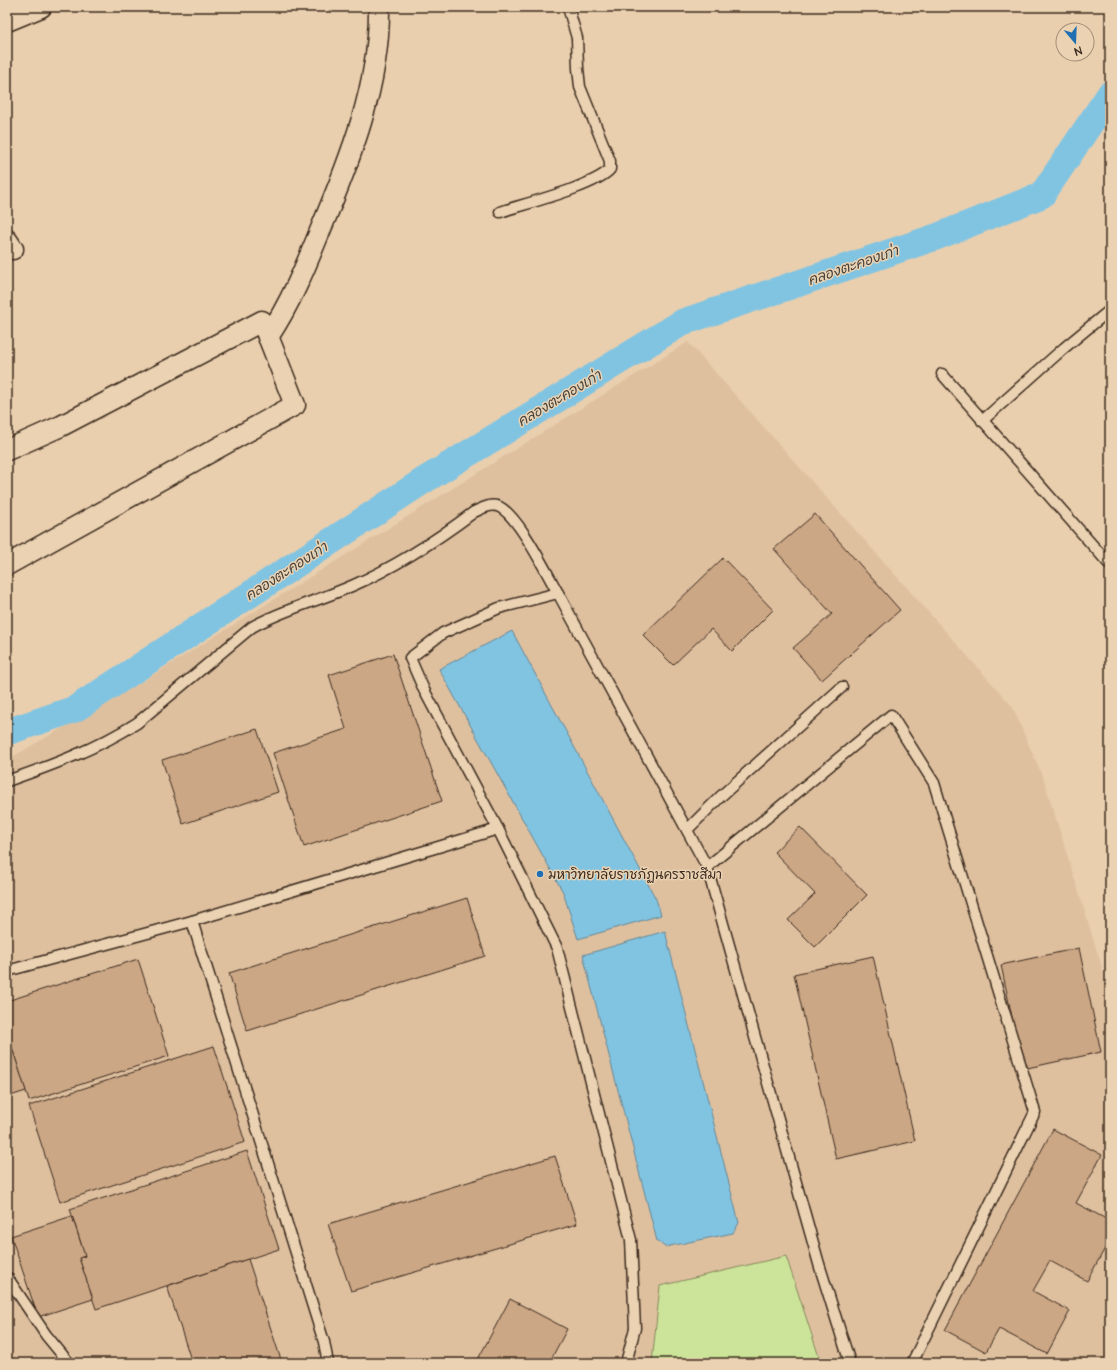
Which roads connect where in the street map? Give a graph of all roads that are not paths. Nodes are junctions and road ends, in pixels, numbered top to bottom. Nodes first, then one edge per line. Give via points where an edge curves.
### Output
1 (41, 7) edge
2 (378, 7) edge
3 (568, 7) edge
4 (7, 21) edge
5 (500, 212) dead end
6 (1110, 310) edge
7 (268, 337) junction
8 (942, 374) dead end
9 (982, 420) junction
10 (7, 450) edge
11 (7, 565) edge
12 (1110, 566) edge
13 (558, 593) junction
14 (842, 687) dead end
15 (7, 781) edge
16 (498, 829) junction
17 (687, 830) junction
18 (707, 867) junction
19 (192, 920) junction
20 (7, 971) edge
21 (7, 1277) edge
22 (69, 1363) edge
23 (328, 1363) edge
24 (626, 1363) edge
25 (850, 1363) edge
26 (913, 1363) edge

1 - 4 street
2 - 7 street via 374,71 348,159 306,266 288,304
3 - 5 lane via 577,38 580,87 610,161 610,169 602,176 580,186
6 - 9 lane
7 - 10 street via 262,321 61,426
7 - 11 street via 295,405
8 - 9 lane
9 - 12 lane
13 - 15 lane via 524,534 508,513 492,505 474,512 398,562 355,585 252,627 137,723 117,736 86,752
13 - 16 lane via 499,608 442,632 410,658 424,690
13 - 17 lane
14 - 17 lane
16 - 19 lane
16 - 24 lane via 557,948 631,1240 635,1328
17 - 18 lane
18 - 25 lane via 817,1257
18 - 26 lane via 891,715 934,783 1035,1112
19 - 20 lane
19 - 23 lane via 322,1334
21 - 22 lane via 46,1335

